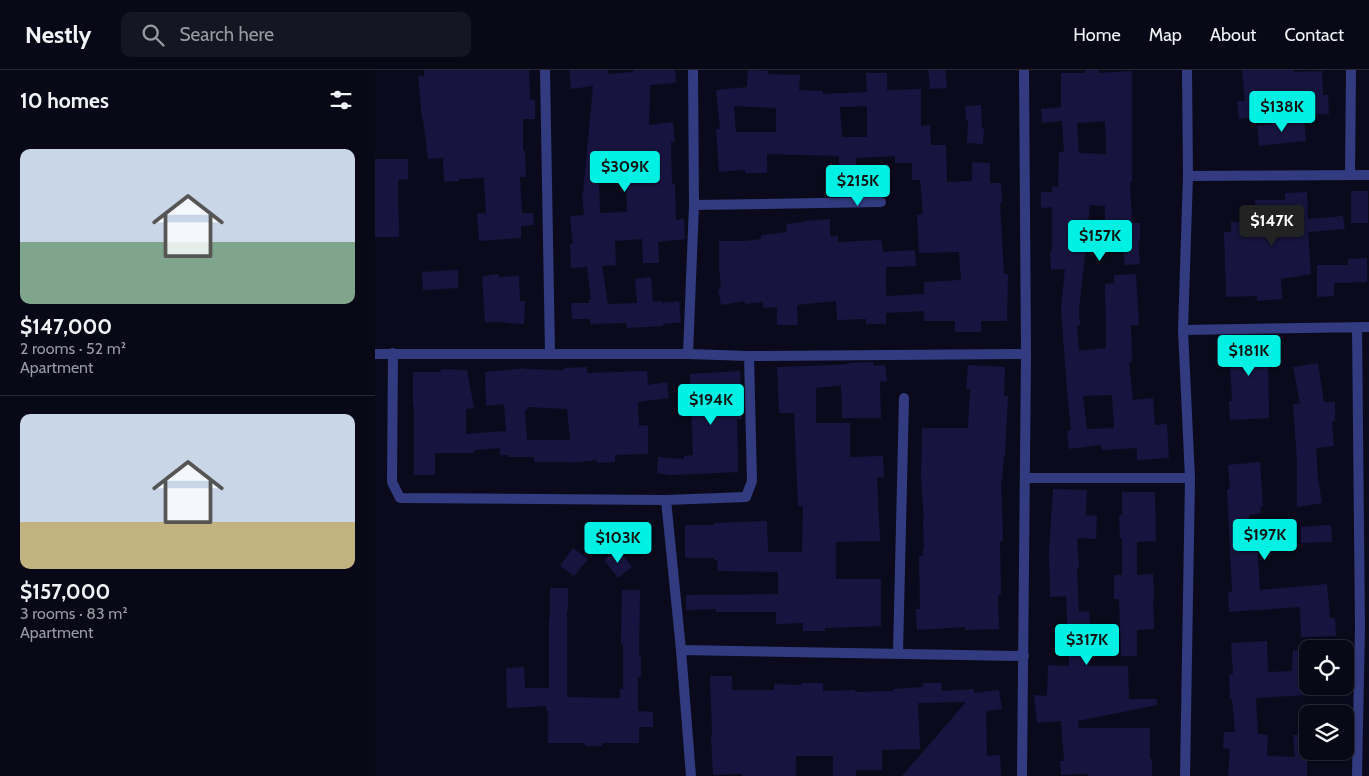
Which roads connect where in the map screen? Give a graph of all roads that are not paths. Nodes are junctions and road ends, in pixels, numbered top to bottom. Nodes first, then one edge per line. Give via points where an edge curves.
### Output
1 (545, 70) edge
2 (693, 70) edge
3 (1024, 70) edge
4 (1187, 70) edge
5 (1351, 70) edge
6 (1350, 175) junction
7 (1369, 175) edge
8 (1187, 176) junction
9 (881, 202) dead end
10 (694, 205) junction
11 (1357, 327) junction
12 (1369, 327) edge
13 (1183, 330) junction
14 (393, 353) junction
15 (550, 353) junction
16 (375, 354) edge
17 (688, 354) junction
18 (1026, 354) junction
19 (749, 356) junction
20 (904, 398) dead end
21 (1025, 478) junction
22 (1190, 478) junction
23 (666, 500) junction
24 (1365, 628) edge
25 (681, 650) junction
26 (898, 654) junction
27 (1024, 656) junction
28 (691, 776) edge
29 (1022, 776) edge
30 (1185, 776) edge
31 (1357, 776) edge

1 - 15 street
2 - 10 street
3 - 18 street
4 - 8 street
5 - 6 street
6 - 7 street
6 - 8 street
8 - 13 street
9 - 10 street
10 - 17 street
11 - 12 street
11 - 13 street
11 - 24 street
13 - 22 street
14 - 15 street
14 - 16 street
14 - 23 street via 392,482 400,498
15 - 17 street
17 - 19 street
18 - 19 street
18 - 21 street
19 - 23 street via 752,482 746,497
20 - 26 street
21 - 22 street
21 - 27 street
22 - 30 street
23 - 25 street
24 - 31 street
25 - 26 street
25 - 28 street
26 - 27 street
27 - 29 street

